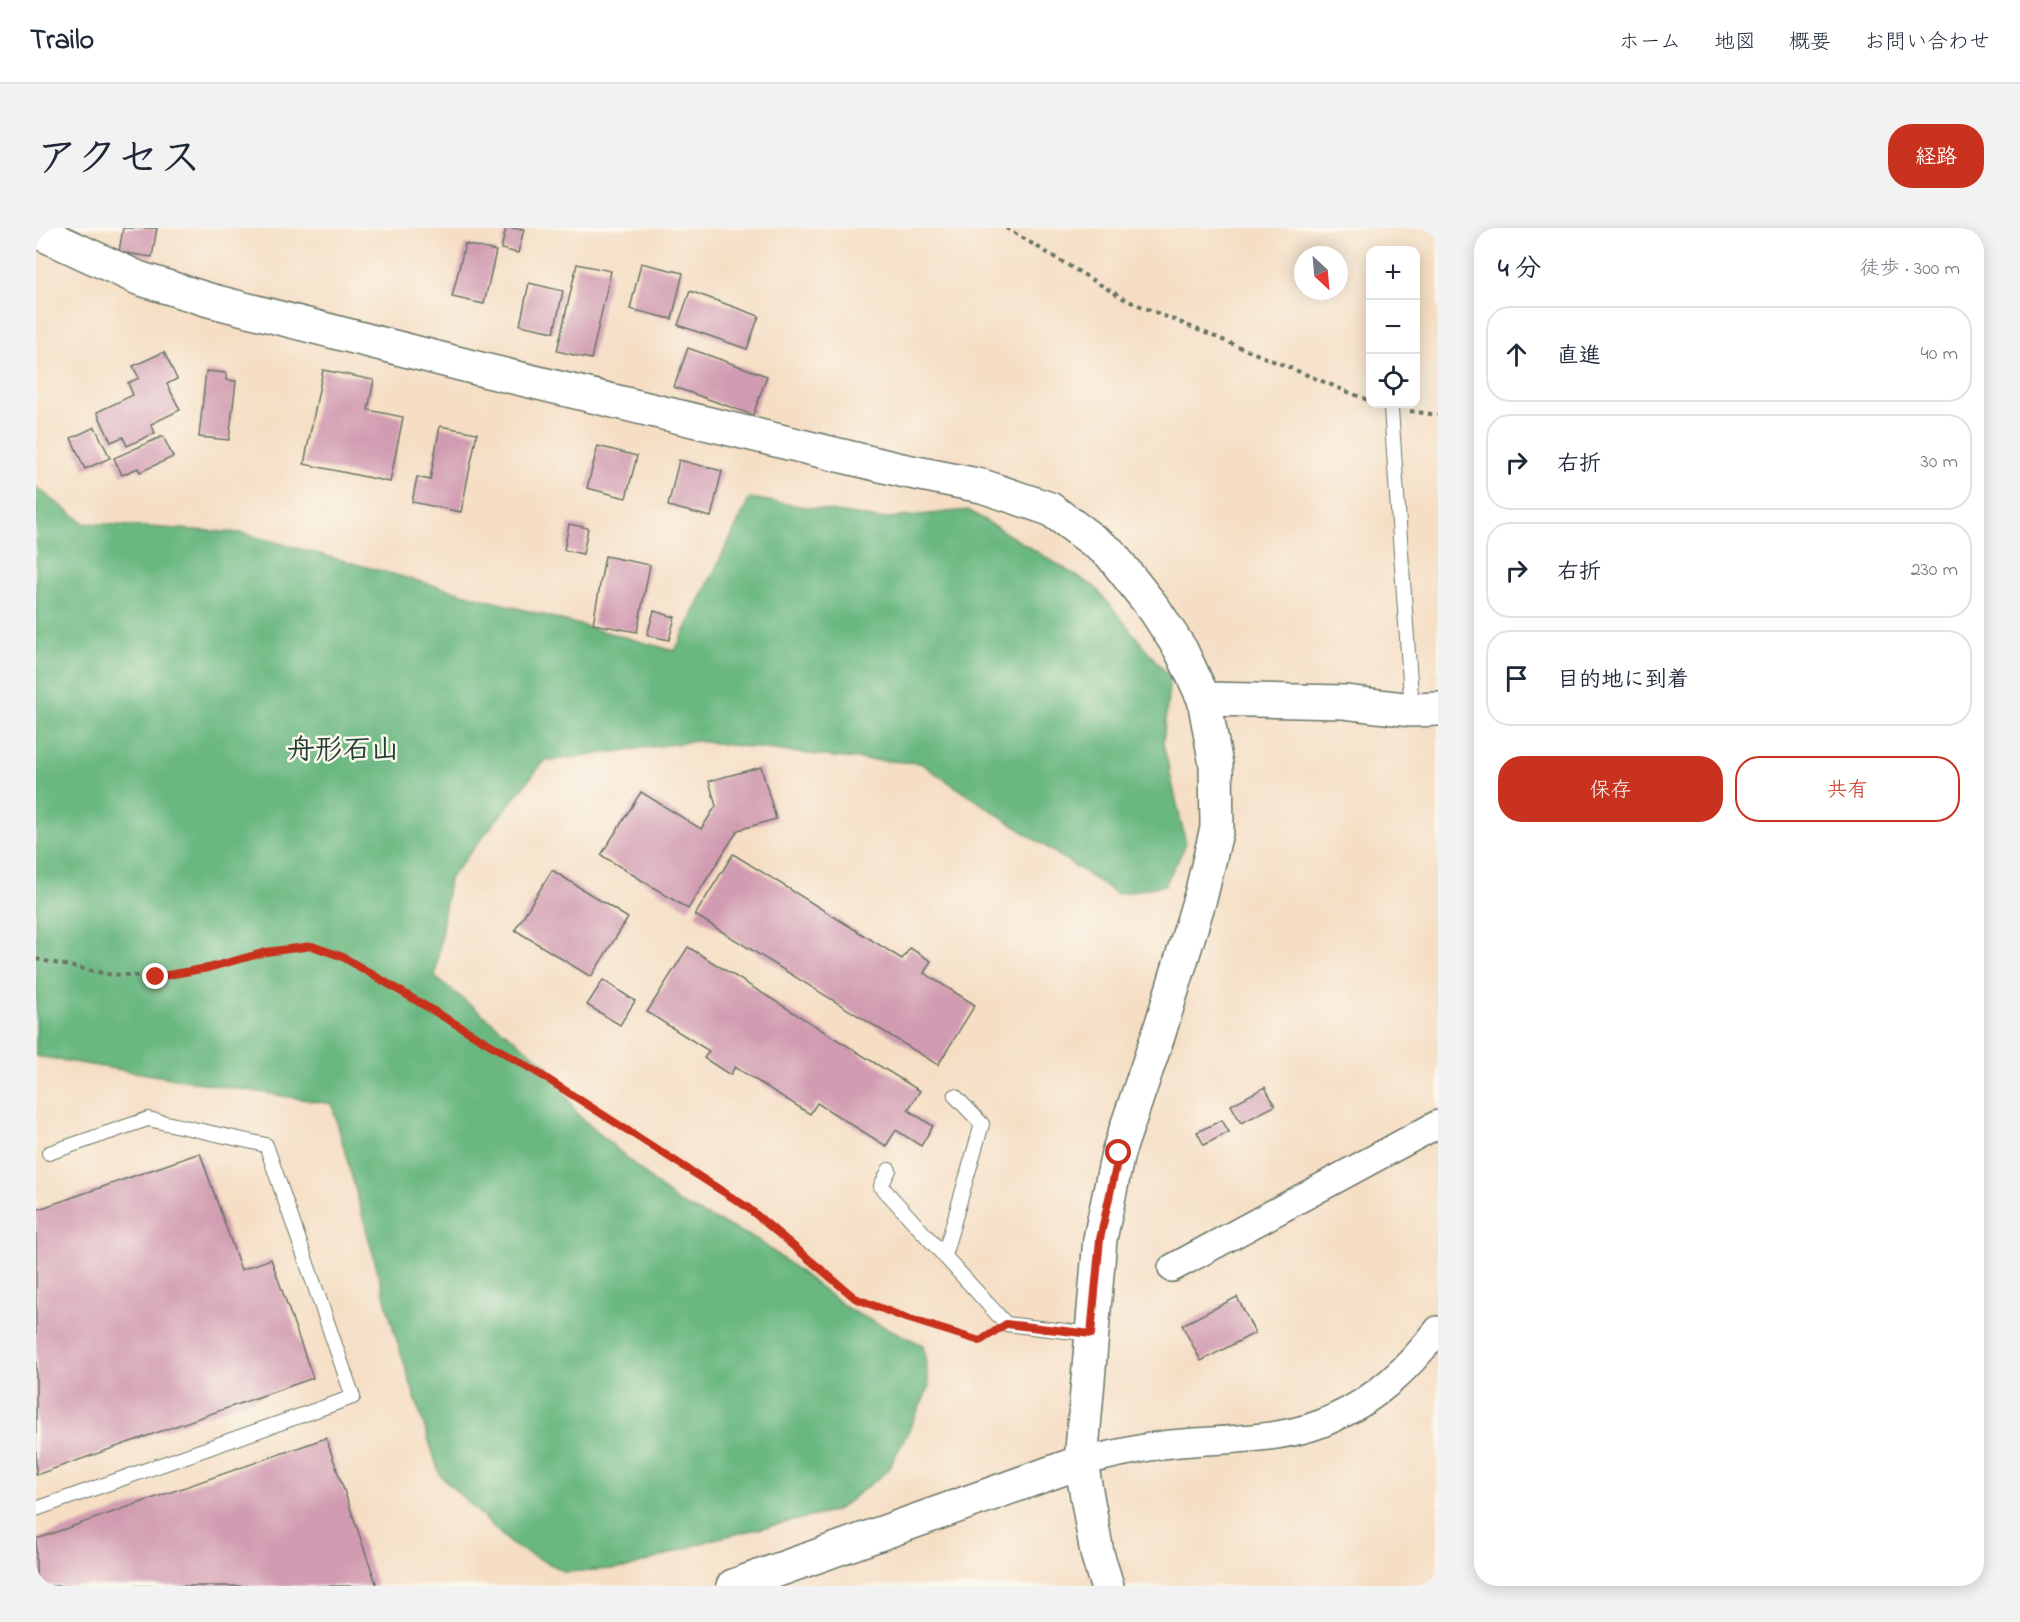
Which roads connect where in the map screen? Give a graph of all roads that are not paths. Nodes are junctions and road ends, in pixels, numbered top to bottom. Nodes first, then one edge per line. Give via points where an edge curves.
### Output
1 (36, 231) edge
2 (1391, 409) dead end
3 (1204, 699) junction
4 (1425, 710) edge
5 (955, 1096) dead end
6 (1438, 1124) edge
7 (50, 1153) dead end
8 (889, 1170) dead end
9 (944, 1256) junction
10 (1172, 1268) dead end
11 (1438, 1330) edge
12 (1091, 1334) junction
13 (1082, 1462) junction
14 (36, 1509) edge
15 (733, 1586) edge
16 (1107, 1586) edge

1 - 3 street via 138,278 209,300 489,371 982,486 1050,509 1110,553 1176,642
2 - 4 lane
3 - 4 street via 1344,702
3 - 12 street via 1216,765 1217,828 1198,906 1119,1153 1100,1239
5 - 9 lane via 982,1124
6 - 10 street
7 - 14 lane via 148,1119 266,1145 352,1397
8 - 9 lane via 880,1186
9 - 12 lane via 1006,1324
11 - 13 street via 1406,1370 1334,1419 1289,1432 1168,1444
12 - 13 street
13 - 15 street
13 - 16 street via 1097,1553

